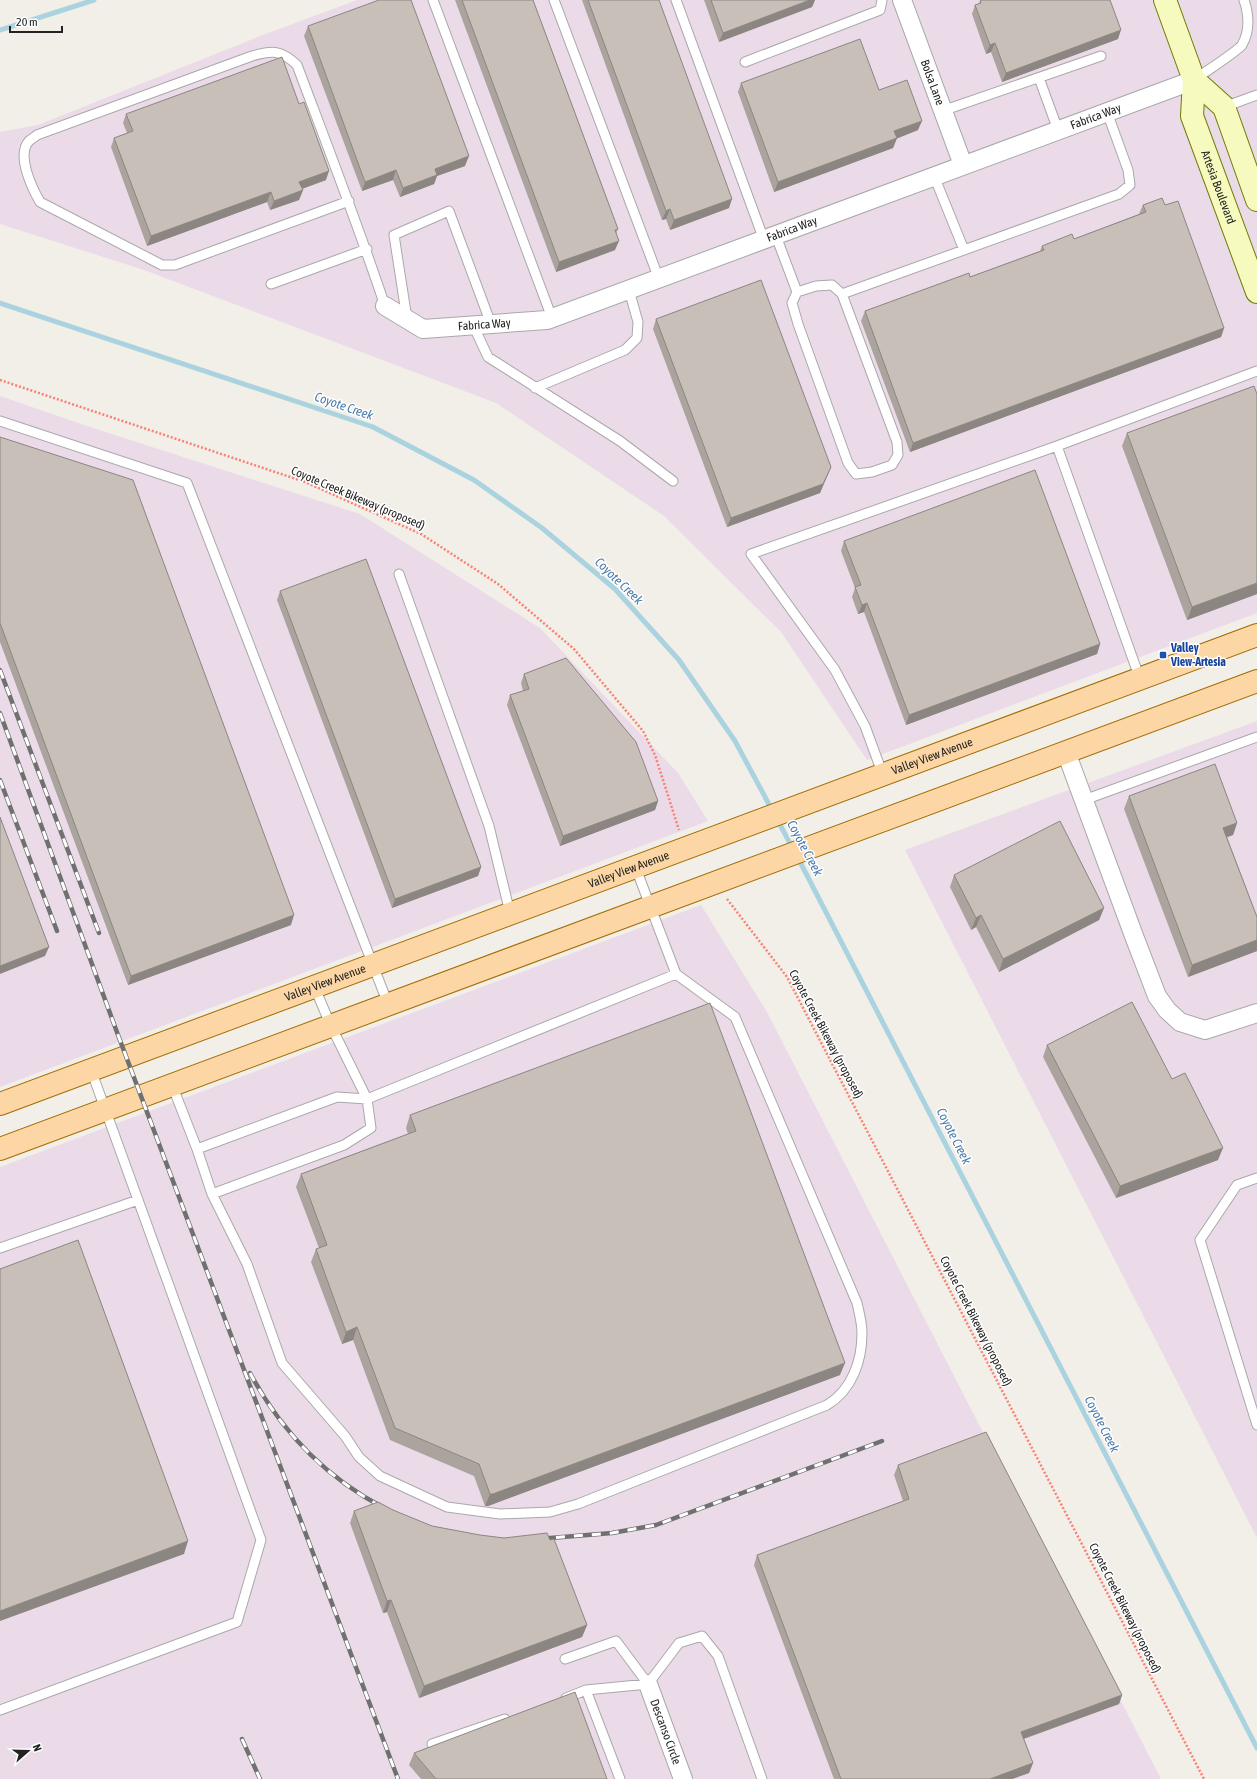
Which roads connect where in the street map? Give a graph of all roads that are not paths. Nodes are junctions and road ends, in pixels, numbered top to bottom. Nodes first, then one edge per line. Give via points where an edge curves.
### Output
1 (433, 0) edge
2 (554, 0) edge
3 (676, 0) edge
4 (882, 0) edge
5 (902, 0) edge
6 (1165, 0) edge
7 (1244, 0) edge
8 (1101, 56) dead end
9 (745, 62) dead end
10 (1038, 78) junction
11 (1194, 80) junction
12 (1257, 95) edge
13 (1224, 107) junction
14 (942, 111) junction
15 (1107, 112) junction
16 (1058, 130) junction
17 (963, 165) junction
18 (934, 176) junction
19 (1257, 200) edge
20 (349, 202) junction
21 (770, 238) junction
22 (367, 249) junction
23 (964, 250) junction
24 (659, 279) junction
25 (271, 284) dead end
26 (629, 290) junction
27 (797, 292) junction
28 (1257, 292) edge
29 (842, 294) junction
30 (385, 306) joint
31 (552, 318) junction
32 (407, 319) junction
33 (491, 324) junction
34 (473, 325) junction
35 (1257, 371) edge
36 (535, 388) junction
37 (0, 421) edge
38 (1057, 446) junction
39 (673, 481) dead end
40 (399, 574) dead end
41 (1257, 635) edge
42 (1140, 679) junction
43 (1257, 681) edge
44 (1257, 737) edge
45 (1066, 752) junction
46 (884, 776) junction
47 (1084, 800) junction
48 (635, 866) junction
49 (651, 906) junction
50 (510, 913) junction
51 (372, 964) junction
52 (676, 974) junction
53 (314, 986) junction
54 (388, 1004) junction
55 (1257, 1013) edge
56 (331, 1026) junction
57 (91, 1070) junction
58 (172, 1085) junction
59 (367, 1098) junction
60 (0, 1104) edge
61 (107, 1109) junction
62 (0, 1149) edge
63 (197, 1149) junction
64 (1257, 1178) edge
65 (212, 1194) junction
66 (138, 1200) junction
67 (0, 1248) edge
68 (1257, 1425) edge
69 (566, 1659) dead end
70 (648, 1684) junction
71 (586, 1690) junction
72 (558, 1700) edge
73 (0, 1710) edge
74 (514, 1716) edge
75 (432, 1744) dead end
76 (620, 1779) edge
77 (683, 1779) edge
78 (762, 1779) edge

1 - 31 lane
2 - 24 lane
3 - 21 lane
4 - 9 lane via 880,10
5 - 14 street, Bolsa Lane
6 - 11 main road, Artesia Boulevard
7 - 11 lane via 1248,13 1247,32 1241,46
8 - 10 lane
10 - 14 lane
10 - 16 lane
11 - 13 main road, Artesia Boulevard
11 - 15 street, Fabrica Way
11 - 28 main road, Artesia Boulevard via 1192,116
12 - 13 lane
13 - 19 main road, Artesia Boulevard
14 - 17 street, Bolsa Lane
15 - 16 street, Fabrica Way
15 - 23 lane via 1128,170 1130,186 1119,194
16 - 17 street, Fabrica Way
17 - 18 street, Fabrica Way
18 - 21 street, Fabrica Way
18 - 23 lane
20 - 20 lane via 297,65 276,52 269,51 252,56 37,135 29,141 25,149 24,164 40,202 162,265 175,265
20 - 22 lane
21 - 24 street, Fabrica Way
21 - 27 lane
22 - 25 lane
22 - 30 lane
23 - 29 lane
24 - 26 street, Fabrica Way
26 - 31 street, Fabrica Way
26 - 36 lane via 638,322 637,338 625,350
27 - 29 lane via 816,286 832,285
27 - 29 lane via 792,302 798,324 848,463 856,474 892,465 898,454 897,442
30 - 32 street, Fabrica Way
31 - 33 street, Fabrica Way
32 - 33 lane via 394,235 449,211
32 - 34 street, Fabrica Way via 423,329
33 - 34 street, Fabrica Way
34 - 36 lane via 488,357
35 - 38 lane
36 - 39 lane via 620,441
37 - 51 lane via 187,483
38 - 42 lane
38 - 46 lane via 751,554 835,670 865,726
40 - 50 lane via 489,826
41 - 42 main road, Valley View Avenue
42 - 46 main road, Valley View Avenue
43 - 45 main road
44 - 47 lane
45 - 47 street
45 - 49 main road
46 - 48 main road, Valley View Avenue
47 - 55 street via 1157,996 1167,1010 1180,1022 1205,1030
48 - 49 lane
48 - 50 main road, Valley View Avenue
49 - 52 lane
49 - 54 main road
50 - 51 main road, Valley View Avenue
51 - 53 main road, Valley View Avenue
51 - 54 lane
52 - 59 lane
52 - 65 lane via 735,1017 857,1302 862,1332 856,1369 846,1390 827,1405 578,1504 550,1512 500,1514 447,1507 380,1476 359,1457 345,1436 282,1362 247,1264
53 - 56 lane
53 - 57 main road, Valley View Avenue
54 - 56 main road
56 - 58 main road
56 - 59 lane
57 - 60 main road, Valley View Avenue
57 - 61 lane
58 - 61 main road
58 - 63 lane
59 - 63 lane via 338,1097
59 - 65 lane via 371,1128 344,1145
61 - 62 main road
61 - 66 lane
63 - 65 lane
64 - 68 lane via 1237,1185 1200,1240
66 - 67 lane
66 - 73 lane via 262,1540 237,1622
69 - 70 lane via 616,1641
70 - 71 lane
70 - 77 street, Descanso Circle
70 - 78 lane via 679,1643 702,1636 718,1656
71 - 72 lane
71 - 76 lane
74 - 75 lane

